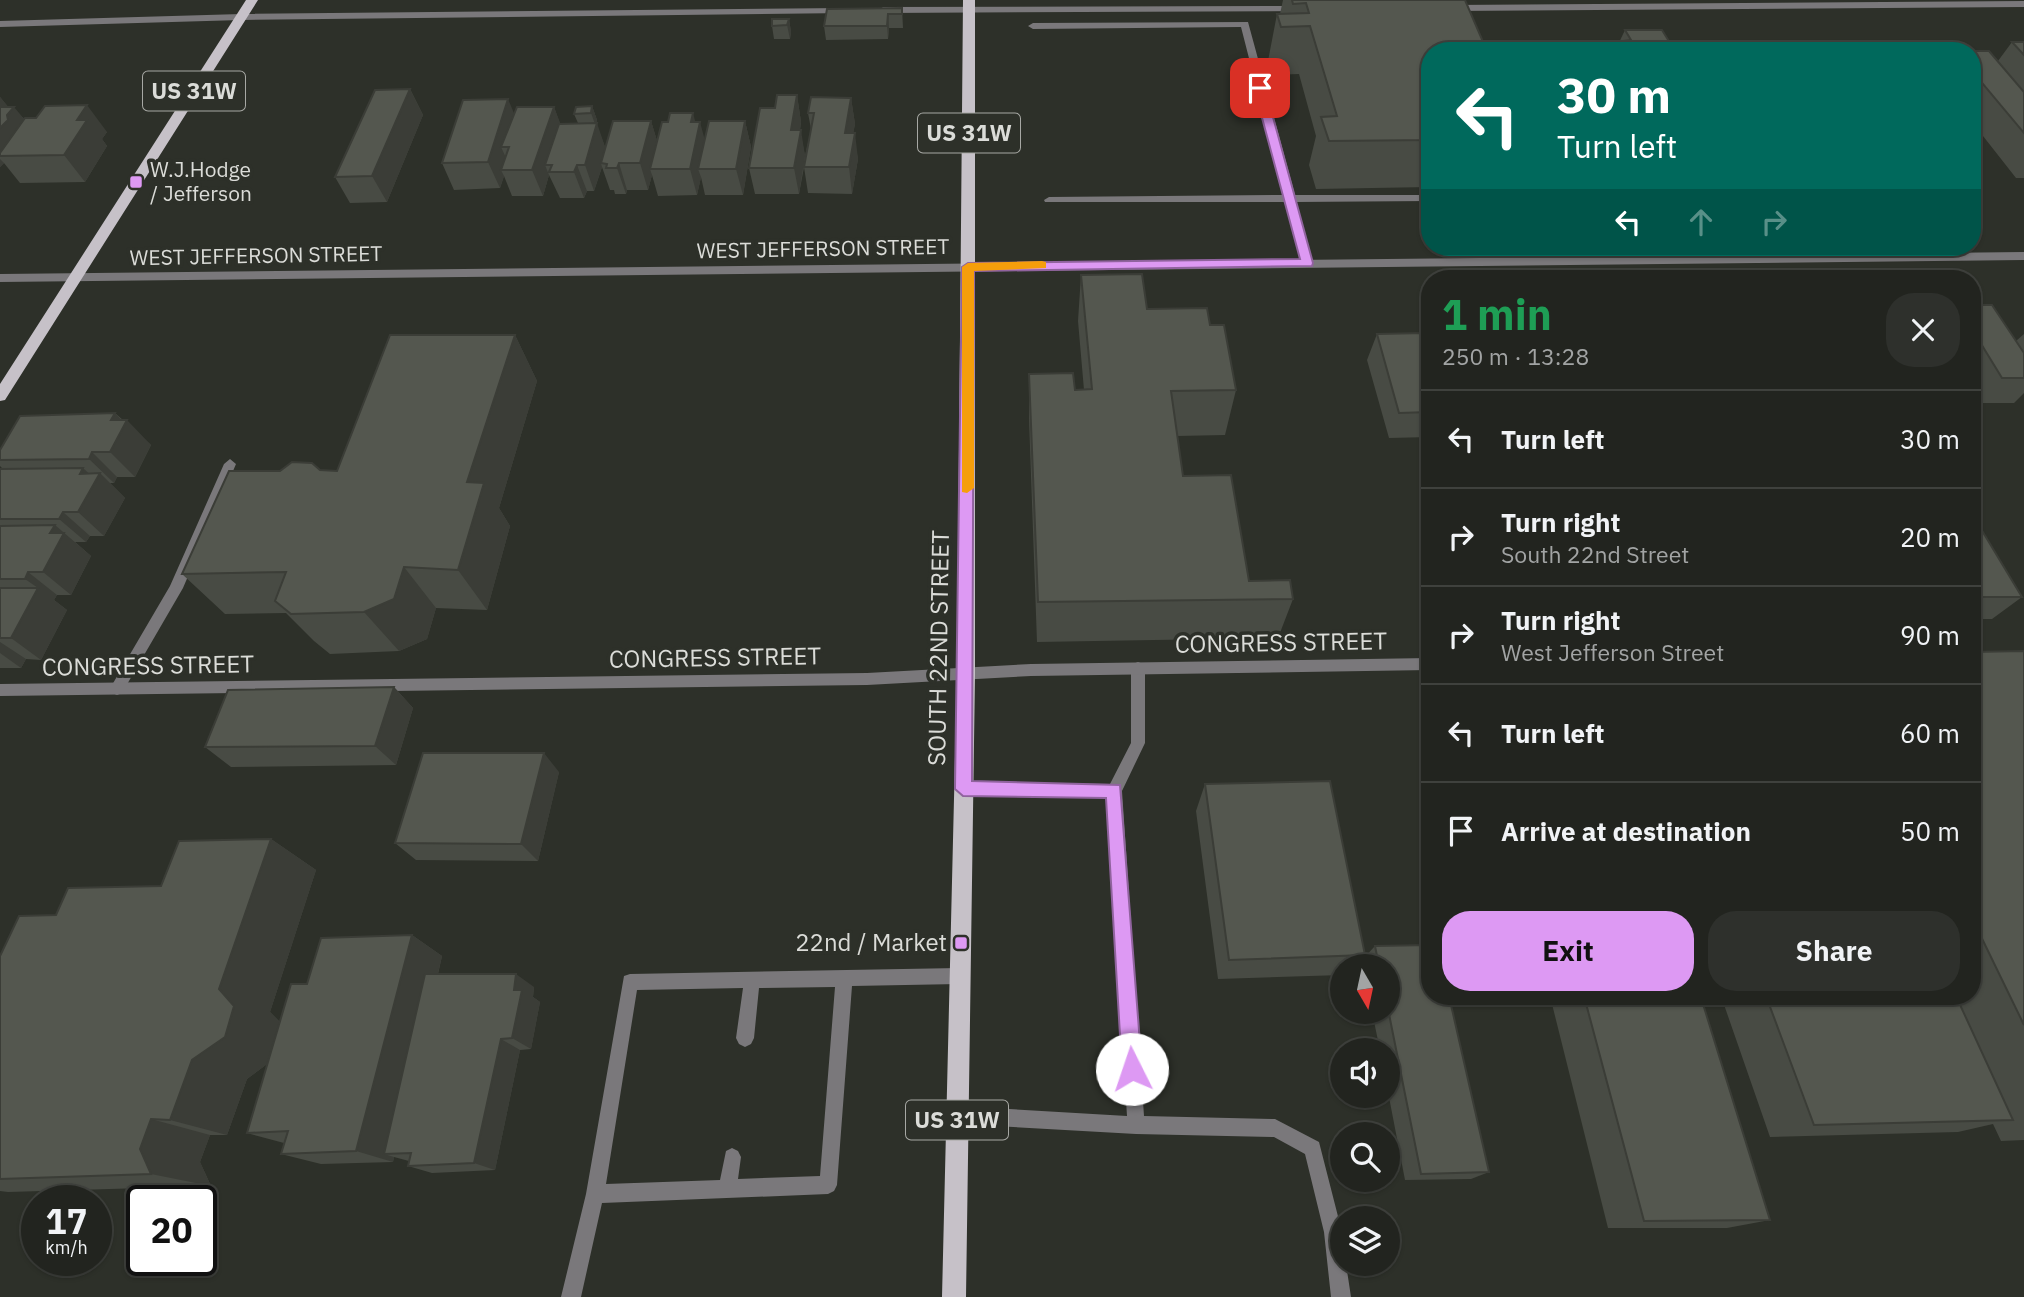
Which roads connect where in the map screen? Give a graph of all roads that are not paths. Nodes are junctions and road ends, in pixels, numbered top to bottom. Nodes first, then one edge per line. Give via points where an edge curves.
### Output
1 (252, 0) edge
2 (2024, 4) edge
3 (969, 5) edge
4 (1441, 8) edge
5 (1316, 9) edge
6 (861, 10) edge
7 (874, 10) edge
8 (241, 17) junction
9 (0, 24) edge
10 (1033, 26) dead end
11 (1421, 198) edge
12 (1290, 199) junction
13 (1049, 200) dead end
14 (2024, 256) edge
15 (1307, 263) junction
16 (968, 267) junction
17 (0, 278) edge
18 (76, 278) junction
19 (0, 396) edge
20 (230, 464) dead end
21 (1421, 664) edge
22 (1138, 668) junction
23 (966, 674) junction
24 (117, 689) junction
25 (0, 690) edge
26 (963, 789) junction
27 (1114, 790) junction
28 (959, 976) junction
29 (752, 979) junction
30 (844, 979) junction
31 (745, 1038) dead end
32 (958, 1115) junction
33 (1136, 1125) junction
34 (732, 1157) dead end
35 (728, 1188) junction
36 (595, 1194) junction
37 (571, 1297) edge
38 (954, 1297) edge
39 (1341, 1297) edge

1 - 8 main road, US 31W
2 - 4 street
3 - 5 street
3 - 7 street
3 - 16 main road, SOUTH 22ND STREET / US 31W
6 - 8 street
8 - 9 street
8 - 18 main road, US 31W
10 - 12 street via 1245,24
11 - 12 street
12 - 13 street
12 - 15 street
14 - 15 street, WEST JEFFERSON STREET
15 - 16 street, WEST JEFFERSON STREET
16 - 18 street, WEST JEFFERSON STREET
16 - 23 main road, SOUTH 22ND STREET / US 31W
17 - 18 street, WEST JEFFERSON STREET
18 - 19 main road, US 31W
20 - 24 street via 176,588
21 - 22 street, CONGRESS STREET
22 - 23 street, CONGRESS STREET
22 - 27 street via 1138,743
23 - 24 street, CONGRESS STREET
23 - 26 main road, SOUTH 22ND STREET / US 31W
24 - 25 street, CONGRESS STREET
26 - 27 street
26 - 28 main road, SOUTH 22ND STREET / US 31W
27 - 33 street
28 - 30 street
28 - 32 main road, SOUTH 22ND STREET / US 31W
29 - 30 street
29 - 31 street
29 - 36 street via 630,982
30 - 35 street via 828,1185
32 - 33 street
32 - 38 main road, SOUTH 22ND STREET / US 31W
33 - 39 street via 1275,1128 1313,1148 1333,1232
34 - 35 street
35 - 36 street
36 - 37 street

